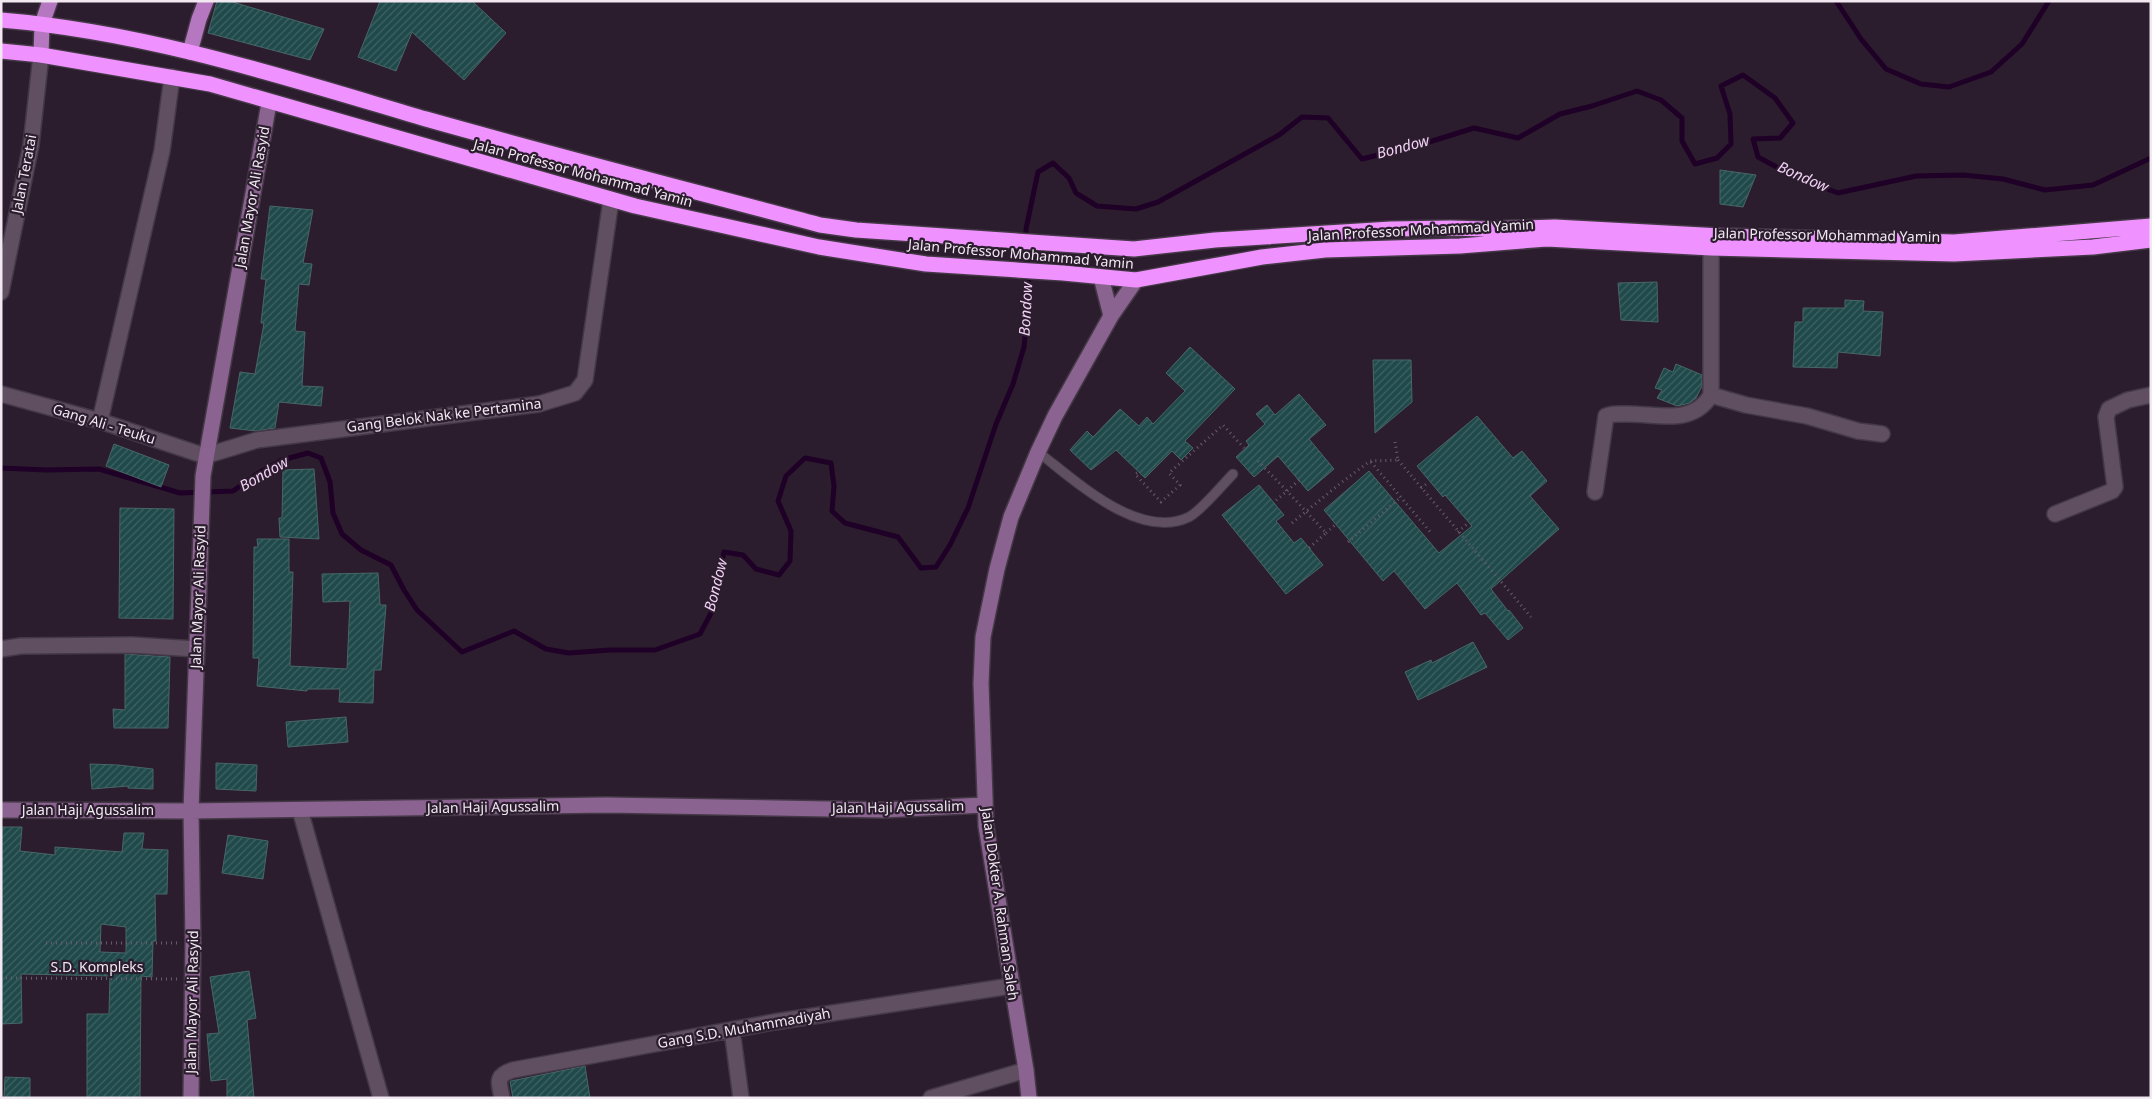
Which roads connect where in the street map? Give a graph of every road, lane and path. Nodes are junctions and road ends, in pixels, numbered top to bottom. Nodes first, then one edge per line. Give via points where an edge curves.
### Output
1 (50, 1) edge
2 (206, 1) edge
3 (1, 20) edge
4 (42, 24) junction
5 (1, 51) edge
6 (190, 52) junction
7 (41, 55) junction
8 (172, 77) junction
9 (270, 103) junction
10 (533, 150) junction
11 (528, 175) junction
12 (611, 200) junction
13 (2151, 226) edge
14 (2093, 239) junction
15 (2151, 240) edge
16 (1711, 248) junction
17 (1101, 277) junction
18 (1136, 280) junction
19 (1, 292) edge
20 (1111, 316) junction
21 (1, 394) edge
22 (1711, 395) junction
23 (2151, 395) edge
24 (100, 422) junction
25 (1882, 434) dead end
26 (1395, 442) dead end
27 (1244, 448) dead end
28 (1038, 452) junction
29 (205, 456) junction
30 (1398, 460) junction
31 (1258, 461) dead end
32 (1370, 461) junction
33 (1137, 472) dead end
34 (1233, 474) dead end
35 (1298, 480) dead end
36 (1428, 482) dead end
37 (1421, 488) junction
38 (1286, 491) junction
39 (1595, 492) dead end
40 (1401, 497) junction
41 (1274, 502) dead end
42 (1306, 512) junction
43 (2055, 514) dead end
44 (1292, 523) dead end
45 (1335, 524) dead end
46 (1467, 524) dead end
47 (1458, 532) junction
48 (1326, 533) junction
49 (1432, 534) dead end
50 (1348, 542) dead end
51 (1309, 548) dead end
52 (1531, 617) dead end
53 (1, 649) edge
54 (196, 649) junction
55 (984, 805) junction
56 (1, 810) edge
57 (300, 810) junction
58 (191, 811) junction
59 (46, 943) dead end
60 (193, 943) junction
61 (1, 978) edge
62 (192, 979) junction
63 (1011, 986) junction
64 (732, 1030) junction
65 (1026, 1070) junction
66 (190, 1098) edge
67 (380, 1098) edge
68 (502, 1098) edge
69 (741, 1098) edge
70 (931, 1098) edge
71 (1029, 1098) edge

1 - 4 main road
2 - 6 main road
3 - 4 highway, Jalan Professor Mohammad Yamin
4 - 6 highway, Jalan Professor Mohammad Yamin via 119,36
4 - 7 main road
5 - 7 highway, Jalan Professor Mohammad Yamin
6 - 10 highway, Jalan Professor Mohammad Yamin
7 - 8 highway, Jalan Professor Mohammad Yamin
7 - 19 street, Jalan Teratai via 31,145
8 - 9 highway, Jalan Professor Mohammad Yamin via 210,84
8 - 24 street via 162,151
9 - 11 highway, Jalan Professor Mohammad Yamin
9 - 29 street, Jalan Mayor Ali Rasyid
10 - 11 highway
10 - 14 highway, Jalan Professor Mohammad Yamin via 820,225 1134,250 1216,240 1451,228 1555,227 1721,236 1954,242
11 - 12 highway, Jalan Professor Mohammad Yamin
12 - 17 highway, Jalan Professor Mohammad Yamin via 819,247 926,264
12 - 29 street, Gang Belok Nak ke Pertamina via 585,380 575,393 539,404 257,440
13 - 14 highway, Jalan Professor Mohammad Yamin
14 - 15 highway, Jalan Professor Mohammad Yamin
14 - 16 highway, Jalan Professor Mohammad Yamin via 1954,254
16 - 18 highway, Jalan Professor Mohammad Yamin via 1547,239 1460,246 1325,250 1262,257
16 - 22 street
17 - 18 highway, Jalan Professor Mohammad Yamin
17 - 20 street
18 - 20 street, Jalan Dokter A. Rahman Saleh
20 - 28 street, Jalan Dokter A. Rahman Saleh
21 - 24 street, Gang Ali - Teuku
22 - 25 street
22 - 39 street via 1687,415 1606,416
23 - 43 street via 2128,400 2109,409 2106,417 2115,488
24 - 29 street, Gang Ali - Teuku
26 - 30 path
27 - 33 path via 1223,425 1169,473 1180,485 1161,502 1135,474
28 - 34 lane via 1120,512 1151,521 1179,521 1192,516
28 - 55 street, Jalan Dokter A. Rahman Saleh via 1012,517 983,637
29 - 54 street, Jalan Mayor Ali Rasyid
30 - 32 path
30 - 37 path
31 - 38 path
32 - 40 path
32 - 42 path
35 - 38 path
36 - 37 path
37 - 47 path
38 - 41 path
38 - 42 path
40 - 49 path
40 - 50 path
42 - 44 path
42 - 48 path
45 - 48 path
46 - 47 path
47 - 52 path
48 - 51 path
53 - 54 street via 132,645
54 - 58 street, Jalan Mayor Ali Rasyid
55 - 57 street, Jalan Haji Agussalim via 883,810 606,805
55 - 63 street, Jalan Dokter A. Rahman Saleh
56 - 58 street, Jalan Haji Agussalim
57 - 58 street, Jalan Haji Agussalim
57 - 67 street
58 - 60 street, Jalan Mayor Ali Rasyid
59 - 60 path
60 - 62 street, Jalan Mayor Ali Rasyid
61 - 62 path, S.D. Kompleks
62 - 66 street, Jalan Mayor Ali Rasyid
63 - 64 street, Gang S.D. Muhammadiyah
63 - 65 street, Jalan Dokter A. Rahman Saleh
64 - 68 street, Gang S.D. Muhammadiyah via 513,1070 503,1073 500,1078
64 - 69 street
65 - 70 street
65 - 71 street, Jalan Dokter A. Rahman Saleh

